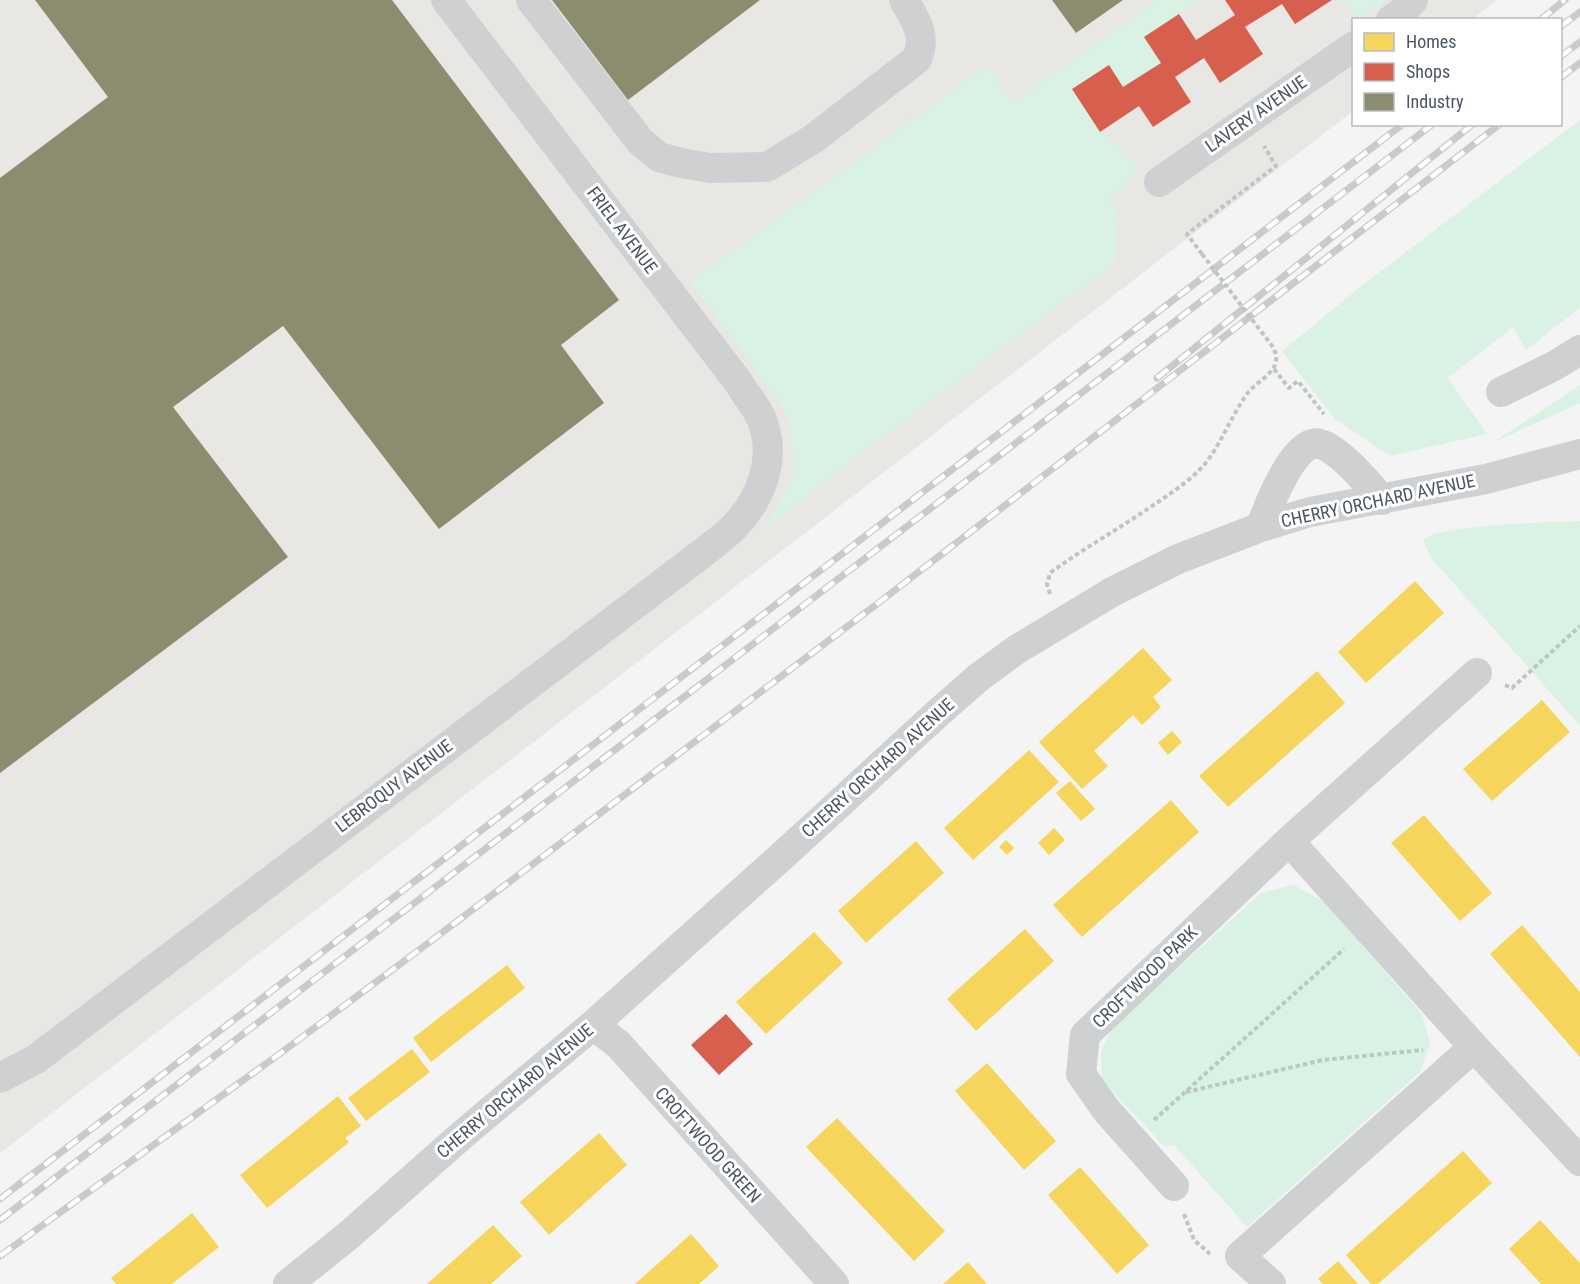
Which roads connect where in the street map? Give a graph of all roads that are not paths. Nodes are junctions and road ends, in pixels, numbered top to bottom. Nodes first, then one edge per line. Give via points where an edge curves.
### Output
1 (446, 0) edge
2 (531, 0) edge
3 (904, 0) edge
4 (1413, 0) edge
5 (1394, 18) edge
6 (1352, 47) edge
7 (1159, 182) dead end
8 (1580, 350) edge
9 (1501, 392) dead end
10 (1580, 453) edge
11 (767, 472) joint
12 (1382, 500) junction
13 (1261, 527) junction
14 (1476, 673) road end
15 (1289, 841) junction
16 (593, 1026) junction
17 (1474, 1047) junction
18 (0, 1078) edge
19 (1580, 1161) edge
20 (1174, 1186) road end
21 (819, 1279) edge
22 (288, 1284) edge
23 (1271, 1284) edge

1 - 11 street, FRIEL AVENUE via 739,384 763,422 768,446
2 - 3 street via 640,141 659,157 710,168 767,167 813,139 917,59 921,35
4 - 5 street
6 - 7 street, LAVERY AVENUE
8 - 9 street
10 - 12 street, CHERRY ORCHARD AVENUE via 1486,479
11 - 18 street, LEBROQUY AVENUE via 754,501 735,526 700,555 36,1059
12 - 13 street, CHERRY ORCHARD AVENUE via 1310,512
12 - 13 street via 1363,476 1314,443 1289,466 1269,501
13 - 16 street, CHERRY ORCHARD AVENUE via 1178,559 1112,592 1016,650 952,700
14 - 15 street, CROFTWOOD PARK
15 - 17 street
15 - 20 street, CROFTWOOD PARK via 1085,1035 1081,1074 1131,1140
16 - 21 street, CROFTWOOD GREEN via 618,1044
16 - 22 street, CHERRY ORCHARD AVENUE
17 - 19 street
17 - 23 street via 1240,1256

